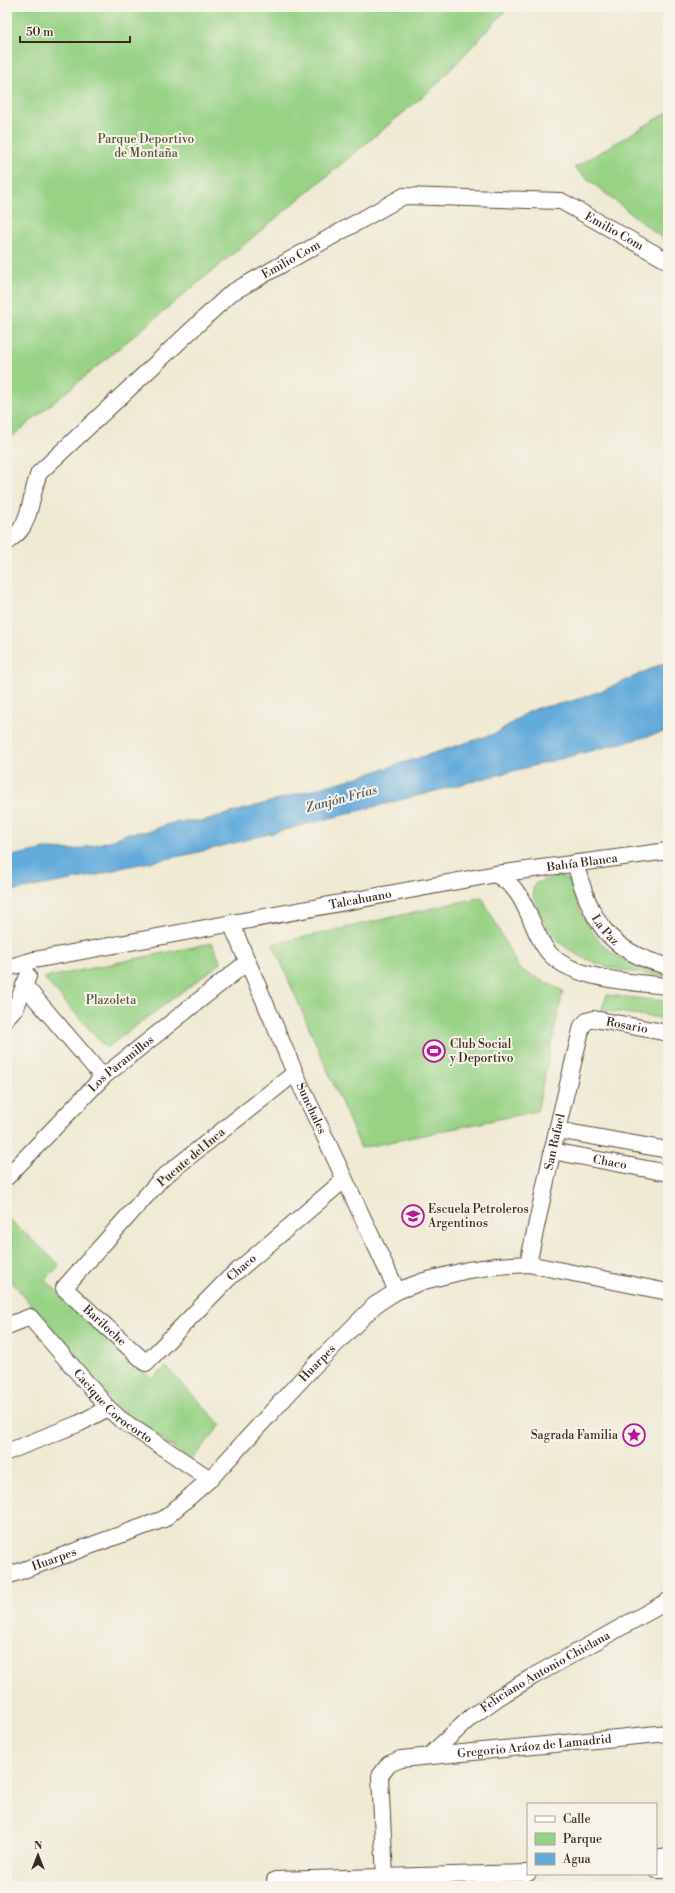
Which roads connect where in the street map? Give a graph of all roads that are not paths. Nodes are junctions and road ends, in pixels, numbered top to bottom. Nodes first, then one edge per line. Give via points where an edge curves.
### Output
1 (668, 260) edge
2 (7, 542) edge
3 (668, 851) edge
4 (575, 863) junction
5 (496, 874) junction
6 (230, 923) junction
7 (34, 960) junction
8 (246, 963) junction
9 (668, 966) edge
10 (7, 968) edge
11 (24, 985) junction
12 (668, 986) edge
13 (7, 1017) edge
14 (587, 1021) joint
15 (668, 1033) edge
16 (295, 1073) junction
17 (103, 1077) junction
18 (557, 1130) junction
19 (668, 1150) edge
20 (552, 1151) junction
21 (668, 1173) edge
22 (7, 1177) edge
23 (344, 1180) junction
24 (528, 1264) junction
25 (64, 1288) joint
26 (397, 1292) junction
27 (668, 1292) edge
28 (7, 1326) edge
29 (146, 1363) joint
30 (108, 1408) junction
31 (7, 1452) edge
32 (210, 1479) junction
33 (7, 1576) edge
34 (668, 1601) edge
35 (668, 1733) edge
36 (430, 1755) junction
37 (657, 1858) edge
38 (668, 1858) edge
39 (657, 1870) edge
40 (668, 1870) edge
41 (527, 1873) edge
42 (385, 1878) junction
43 (275, 1880) dead end

1 - 2 street, Emilio Com via 562,201 404,196 231,293 39,473 21,529
3 - 4 street, Bahía Blanca
4 - 5 street, Bahía Blanca
4 - 9 street, La Paz via 584,894 600,925 612,940 637,957
5 - 6 street, Talcahuano
5 - 12 street via 515,889 545,949 557,961 580,971 616,980
6 - 7 street, Talcahuano
6 - 8 street, Sunchales
7 - 10 street, Talcahuano
7 - 11 street
8 - 16 street, Sunchales
8 - 17 street, Los Paramillos
11 - 13 street via 16,1007
11 - 17 street
14 - 15 street, Rosario via 602,1020
14 - 18 street, San Rafael via 579,1033
16 - 23 street, Sunchales
16 - 25 street, Puente del Inca via 162,1178
17 - 22 street, Los Paramillos
18 - 19 street, Chaco
18 - 20 street, San Rafael
20 - 21 street, Chaco
20 - 24 street, San Rafael
23 - 26 street, Sunchales
23 - 29 street, Chaco via 229,1278
24 - 26 street, Huarpes via 468,1270 424,1281
24 - 27 street, Huarpes
25 - 29 street, Bariloche
26 - 32 street, Huarpes via 375,1305 314,1366
28 - 30 street, Cacique Corocorto via 30,1317
30 - 31 street via 80,1423
30 - 32 street, Cacique Corocorto via 120,1419
32 - 33 street, Huarpes via 164,1519
34 - 36 street, Feliciano Antonio Chiclana via 500,1697 471,1717
35 - 36 street, Gregorio Aráoz de Lamadrid
36 - 42 street, Gregorio Aráoz de Lamadrid via 401,1758 389,1764 380,1776
37 - 38 street
39 - 40 street
41 - 42 street
42 - 43 street

